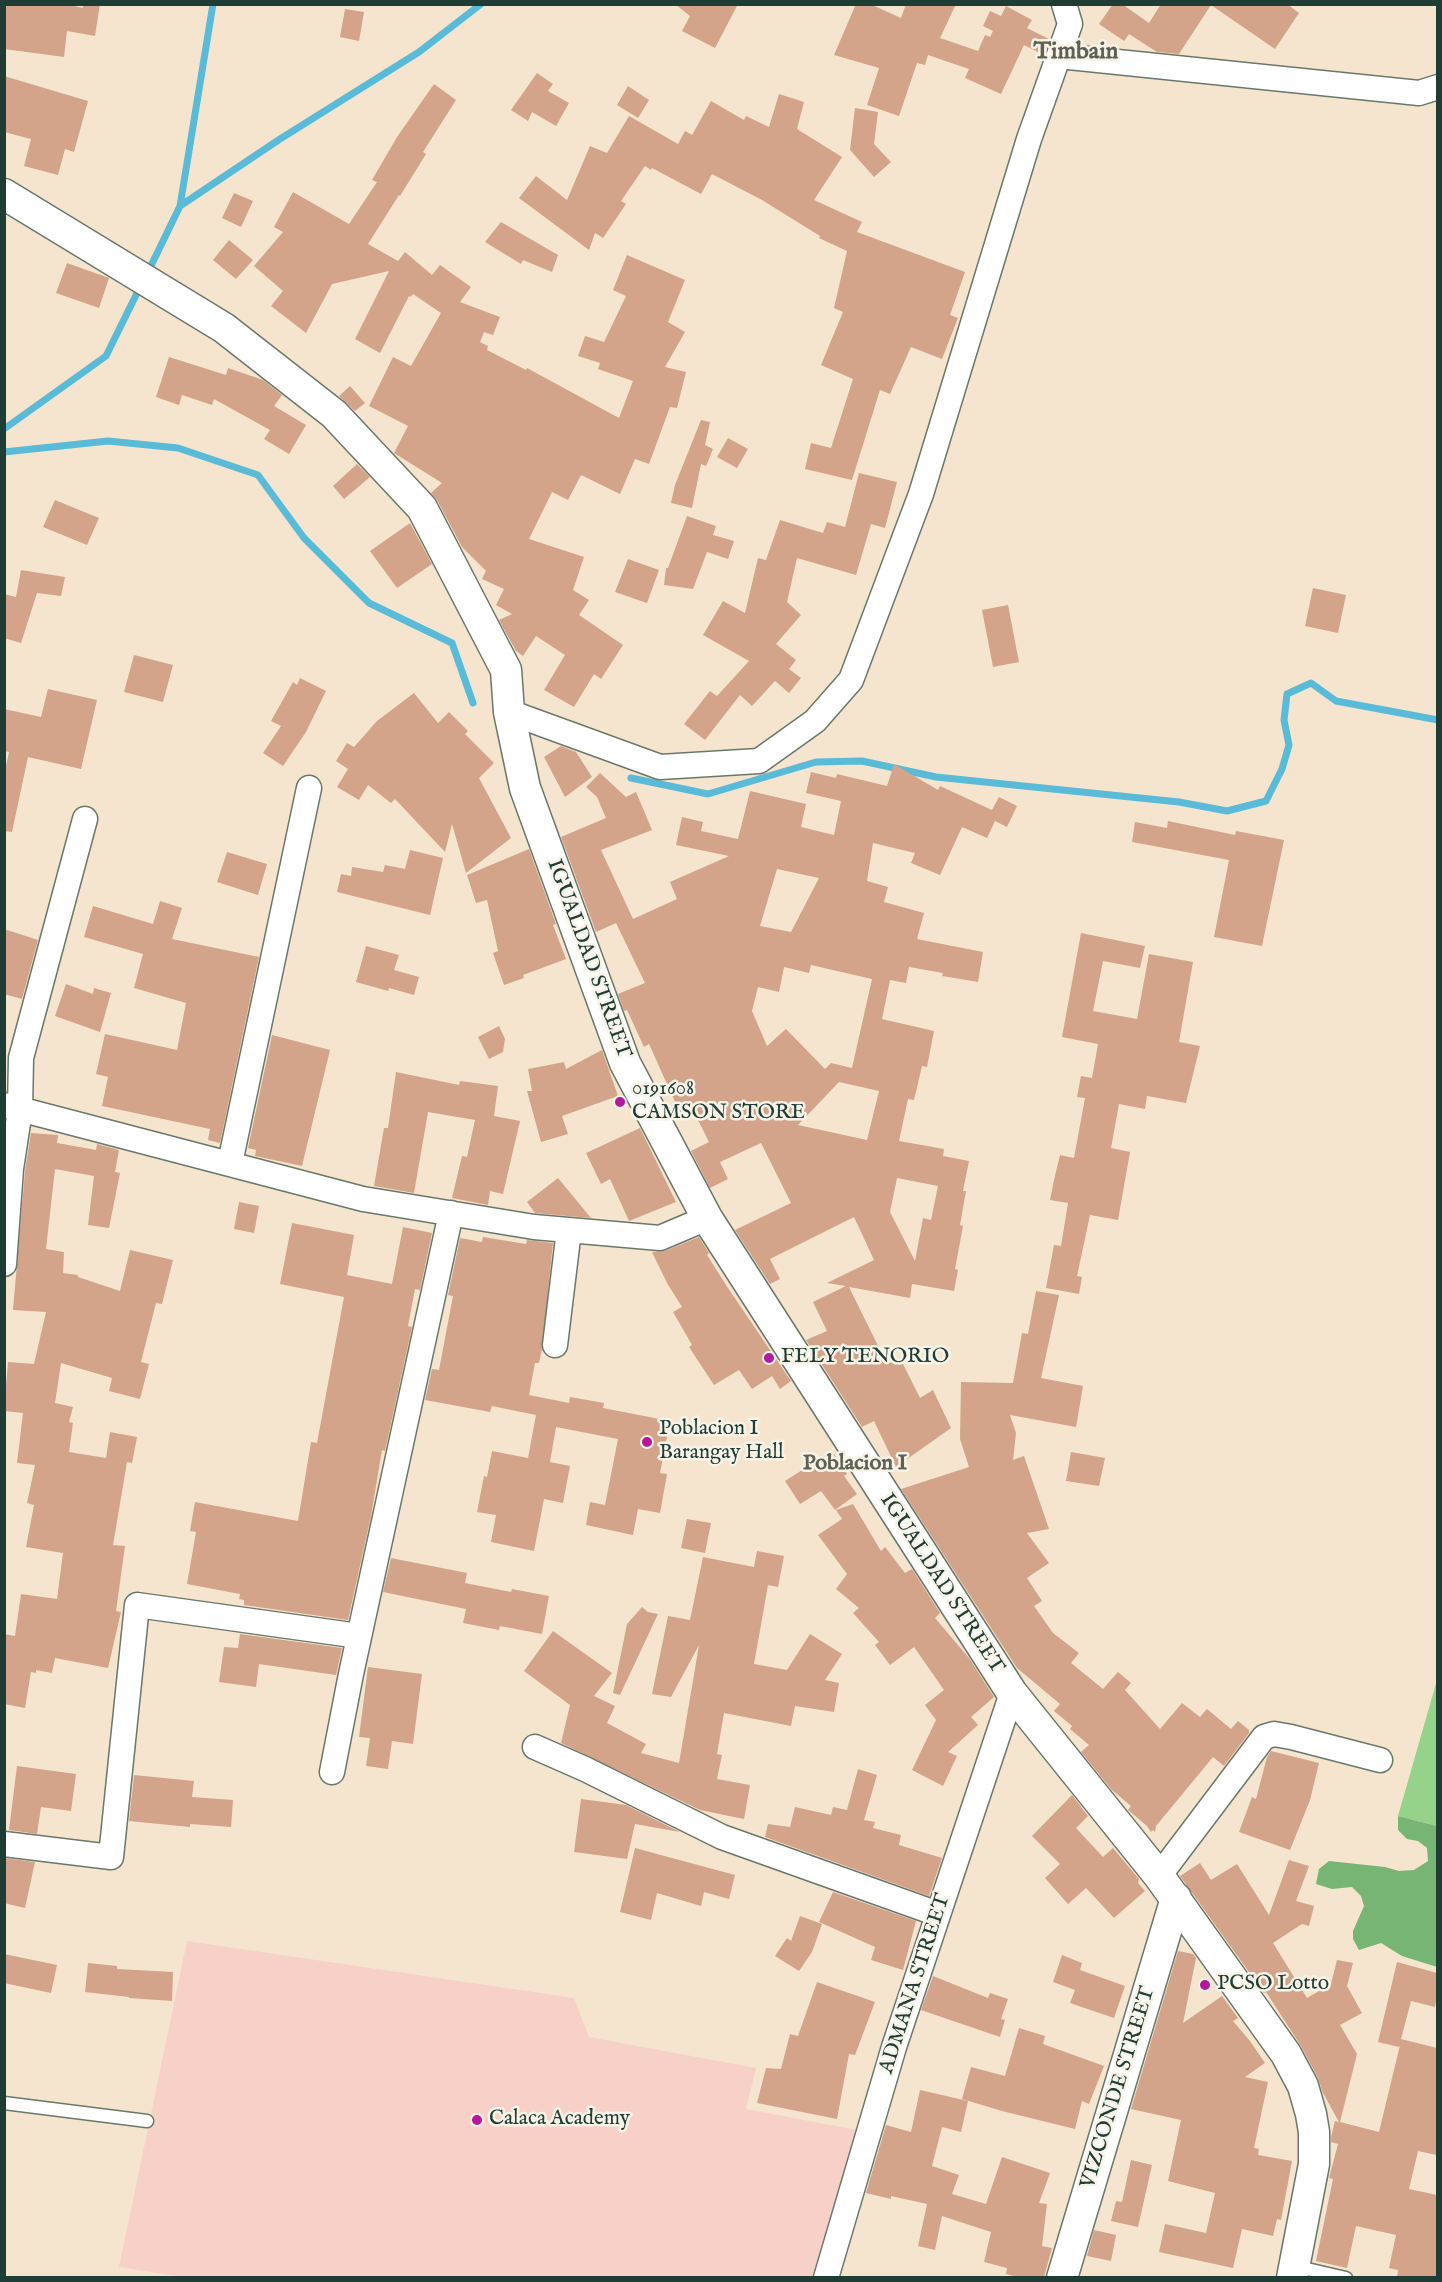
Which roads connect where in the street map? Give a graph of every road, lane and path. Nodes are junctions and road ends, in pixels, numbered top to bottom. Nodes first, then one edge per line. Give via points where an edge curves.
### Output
1 (1065, 4) edge
2 (1059, 56) junction
3 (1437, 87) edge
4 (4, 194) edge
5 (509, 712) junction
6 (309, 788) dead end
7 (86, 819) dead end
8 (12, 1107) edge
9 (230, 1163) junction
10 (451, 1213) junction
11 (707, 1218) junction
12 (569, 1230) junction
13 (4, 1264) edge
14 (555, 1346) dead end
15 (359, 1636) junction
16 (1012, 1693) junction
17 (535, 1747) dead end
18 (1380, 1760) dead end
19 (332, 1772) dead end
20 (4, 1844) edge
21 (1167, 1887) junction
22 (938, 1914) junction
23 (4, 2103) edge
24 (147, 2121) dead end
25 (1293, 2272) edge
26 (826, 2277) edge
27 (1062, 2277) edge
28 (1346, 2277) edge

1 - 2 street via 1070,24
2 - 3 street via 1419,93
2 - 5 street via 1029,139 921,494 850,680 815,721 759,761 660,767
4 - 5 street, IGUALDAD STREET via 224,328 333,414 422,508 506,670
5 - 11 street, IGUALDAD STREET via 525,788 625,1063
6 - 9 street
7 - 8 street via 21,1058
8 - 9 street
8 - 13 street
9 - 10 street via 363,1199
10 - 12 street
10 - 15 street
11 - 12 street via 660,1238
11 - 16 street, IGUALDAD STREET
12 - 14 street
15 - 19 street
15 - 20 street via 137,1605 111,1857
16 - 21 street, IGUALDAD STREET
16 - 22 street, ADMANA STREET
17 - 22 street via 722,1837
18 - 21 street via 1274,1734 1264,1737
21 - 25 street, IGUALDAD STREET via 1286,2054 1305,2093 1314,2132 1314,2164
21 - 27 street, VIZCONDE STREET
22 - 26 street, ADMANA STREET
23 - 24 lane
25 - 28 lane

